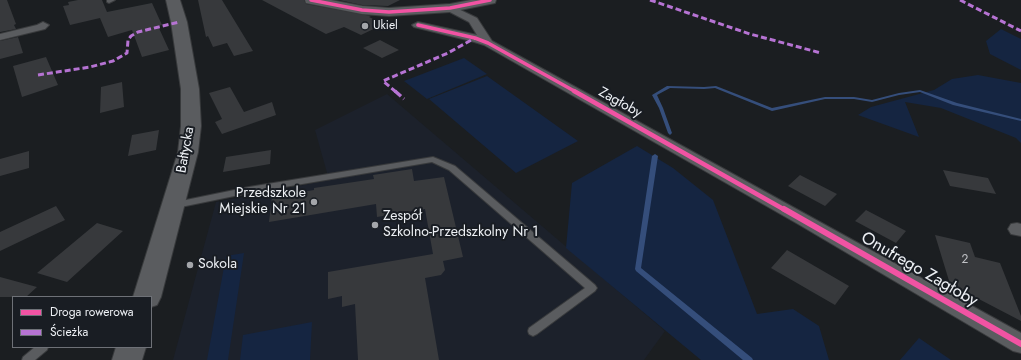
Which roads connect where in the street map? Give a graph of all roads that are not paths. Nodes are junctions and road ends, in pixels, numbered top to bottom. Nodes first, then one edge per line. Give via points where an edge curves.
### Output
1 (173, 0) edge
2 (311, 0) edge
3 (490, 0) edge
4 (450, 8) junction
5 (43, 24) dead end
6 (418, 25) dead end
7 (0, 37) edge
8 (488, 43) junction
9 (173, 205) junction
10 (804, 220) joint
11 (147, 296) edge
12 (533, 331) dead end
13 (1021, 344) edge
14 (42, 348) edge
15 (131, 348) edge
16 (27, 360) edge
17 (127, 360) edge

1 - 9 main road, Bałtycka via 186,66 191,126 188,152
2 - 4 street via 381,12
3 - 4 street
4 - 8 street, Zagłoby via 473,20
5 - 7 street
6 - 8 street, Zagłoby
8 - 10 street, Zagłoby
9 - 11 main road, Bałtycka
9 - 12 lane via 432,159 452,168 592,288
10 - 13 street, Onufrego Zagłoby
14 - 16 lane
15 - 17 main road

